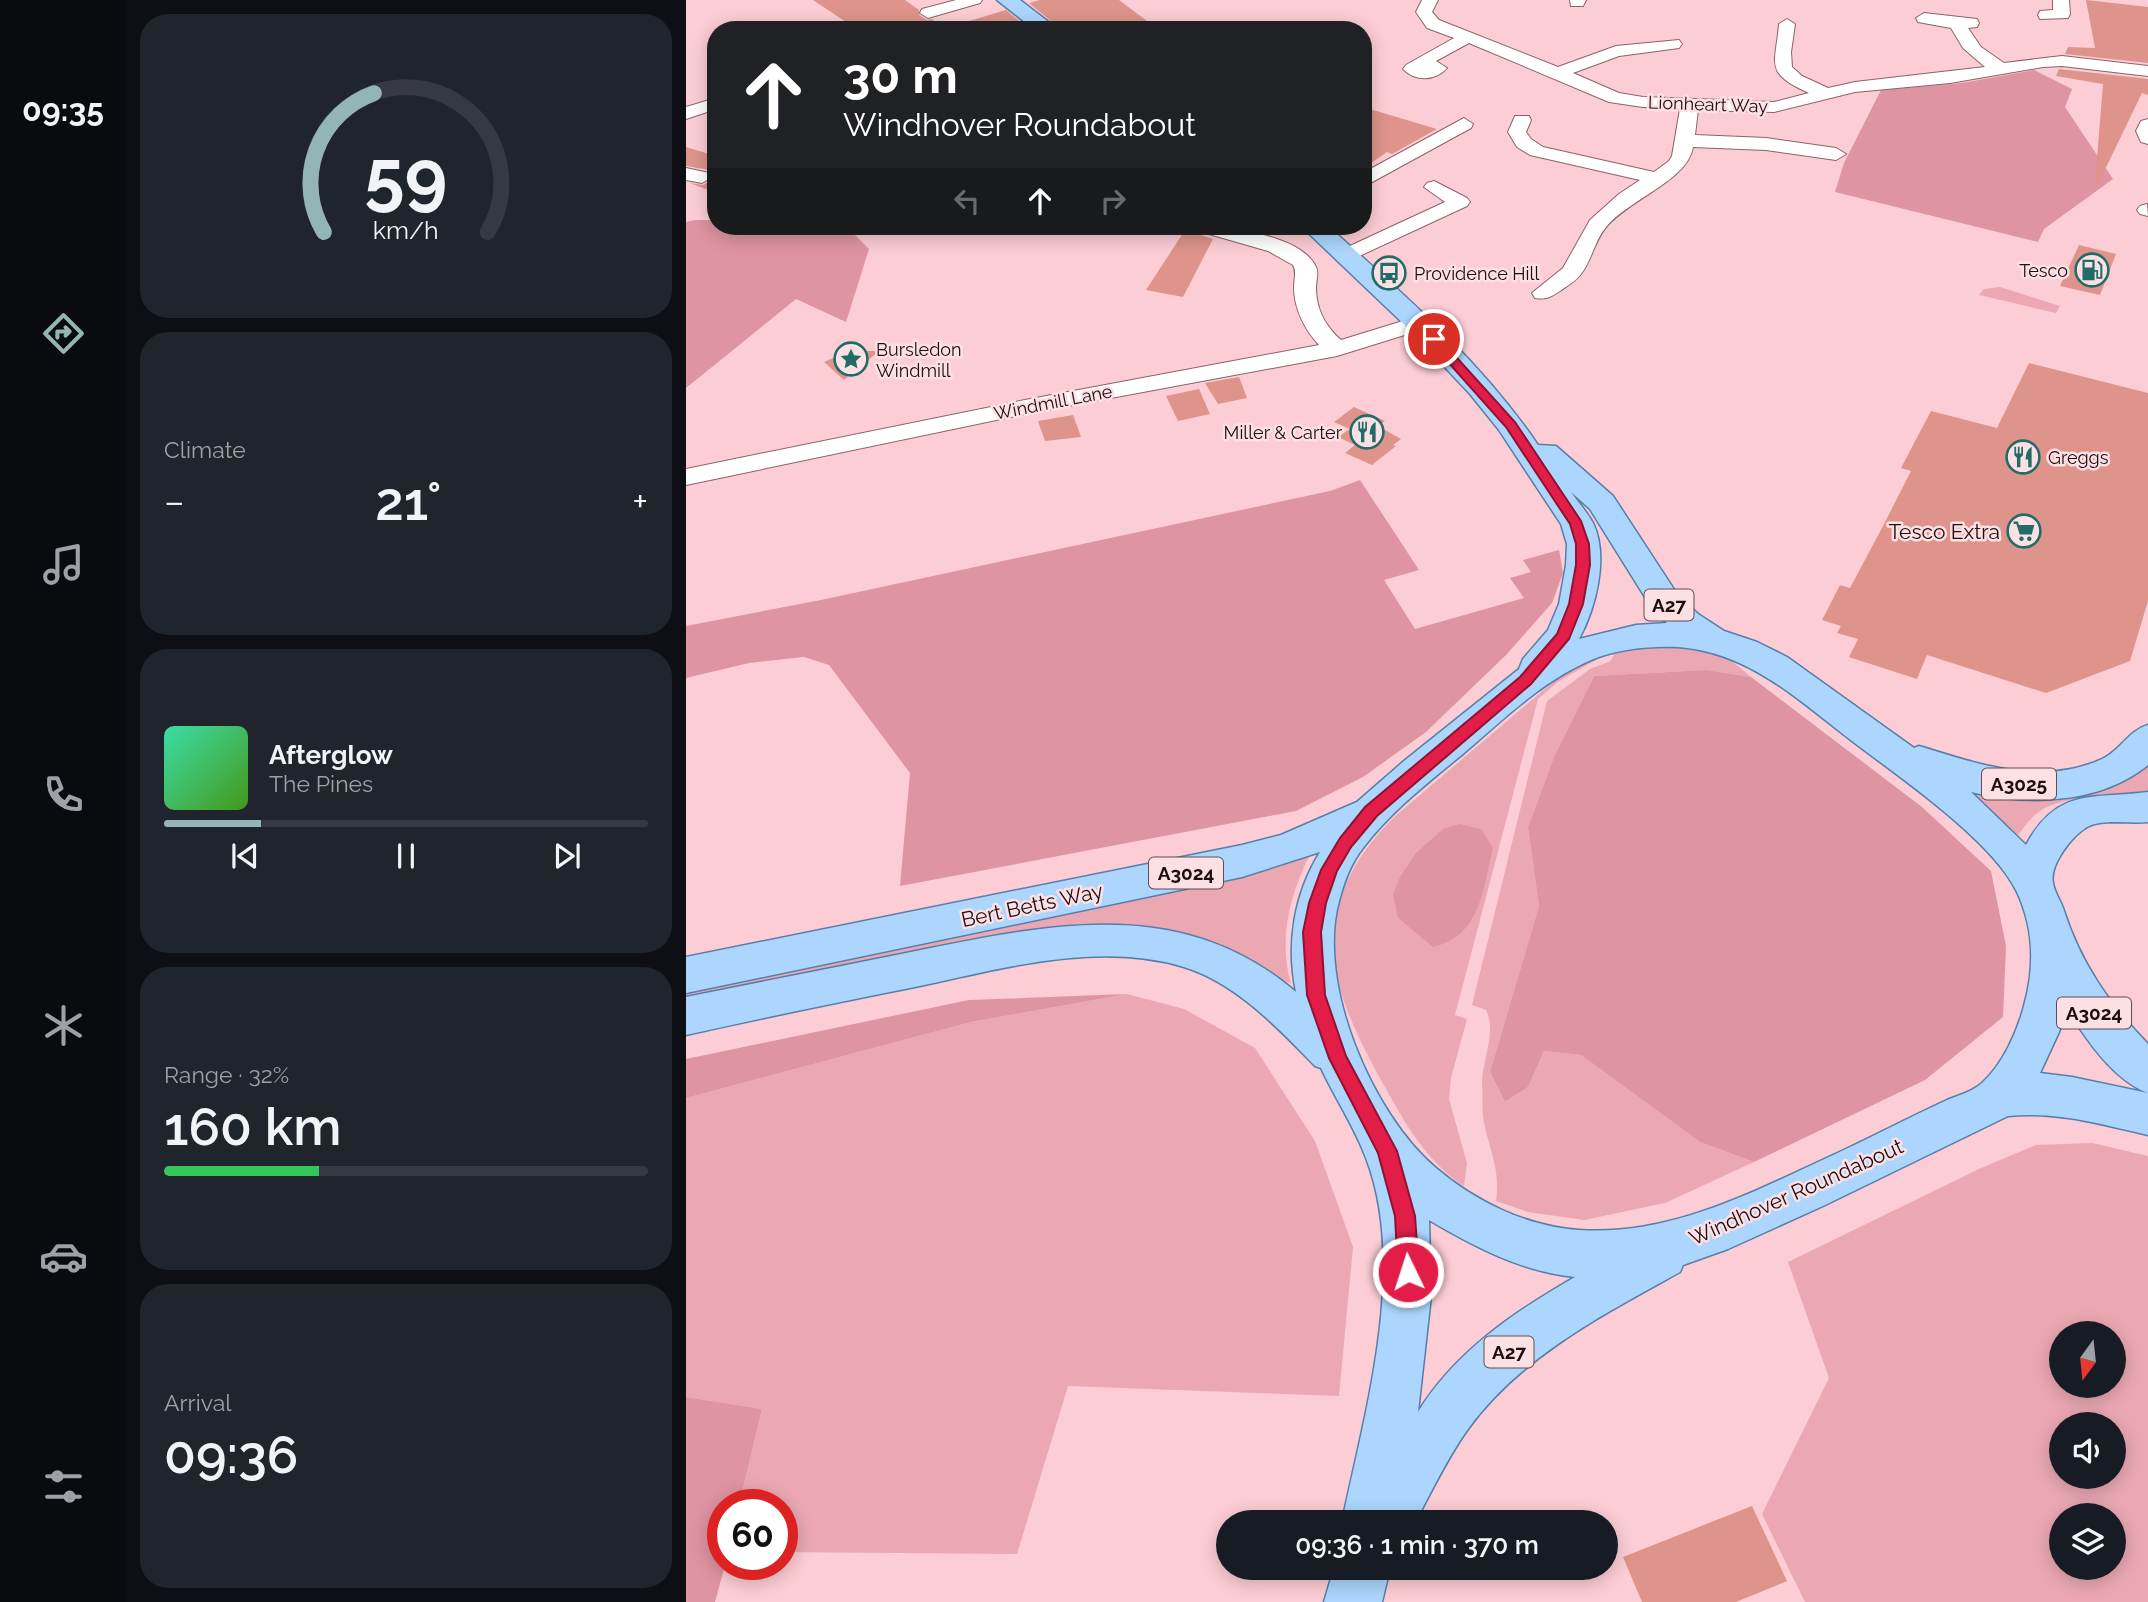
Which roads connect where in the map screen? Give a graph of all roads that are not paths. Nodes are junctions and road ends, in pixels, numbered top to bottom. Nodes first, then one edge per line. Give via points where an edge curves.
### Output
1 (974, 0) edge
2 (1007, 0) edge
3 (1430, 0) edge
4 (928, 13) dead end
5 (1924, 18) dead end
6 (1036, 21) edge
7 (1781, 34) dead end
8 (1470, 37) junction
9 (1673, 44) dead end
10 (1422, 62) dead end
11 (2001, 69) junction
12 (2148, 71) edge
13 (1557, 73) junction
14 (1827, 94) junction
15 (1690, 105) junction
16 (707, 106) edge
17 (686, 113) edge
18 (1464, 124) dead end
19 (2148, 125) edge
20 (1515, 128) dead end
21 (2148, 138) edge
22 (1685, 140) junction
23 (1836, 154) dead end
24 (1372, 176) edge
25 (1656, 178) junction
26 (1434, 187) dead end
27 (1460, 202) junction
28 (1479, 212) dead end
29 (1236, 235) edge
30 (1323, 235) edge
31 (1346, 255) junction
32 (1543, 293) dead end
33 (1419, 323) junction
34 (1337, 349) junction
35 (1510, 425) junction
36 (686, 477) edge
37 (1712, 639) junction
38 (1526, 680) junction
39 (2148, 738) edge
40 (1882, 744) junction
41 (2148, 807) edge
42 (1371, 811) junction
43 (2032, 880) junction
44 (2053, 943) junction
45 (686, 975) edge
46 (686, 1016) edge
47 (1338, 1058) junction
48 (2148, 1073) edge
49 (1999, 1097) junction
50 (2148, 1114) edge
51 (1388, 1151) junction
52 (1690, 1240) junction
53 (1374, 1510) edge
54 (1392, 1510) edge

1 - 4 street
2 - 6 main road
3 - 8 street, Lionheart Way via 1424,12 1433,24
5 - 11 street via 1964,23 1965,40
7 - 14 street via 1781,63 1786,71
8 - 10 street
8 - 13 street, Lionheart Way
9 - 13 street via 1616,51
11 - 12 street, Lionheart Way via 2062,61
11 - 14 street, Lionheart Way
13 - 15 street, Lionheart Way via 1615,98
14 - 15 street, Lionheart Way via 1774,107
15 - 22 street
16 - 17 street
18 - 24 street
19 - 21 street
20 - 25 street via 1524,143 1553,156
22 - 23 street
22 - 25 street via 1677,165
25 - 32 street via 1597,224 1572,272
26 - 27 street
27 - 28 street
27 - 31 street
29 - 34 street via 1273,245 1298,258 1306,268 1307,310 1323,338
30 - 31 main road, A27
31 - 33 main road, A27
33 - 34 street, Windmill Lane
33 - 35 main road, A27
34 - 36 street, Windmill Lane
35 - 37 main road, A27 via 1602,503 1665,602
35 - 38 main road, A27 via 1577,524 1583,544 1576,604 1564,635
37 - 38 main road, Windhover Roundabout via 1651,635 1610,640 1565,657
37 - 40 main road, Windhover Roundabout via 1748,650 1787,674
38 - 42 main road, Windhover Roundabout
39 - 40 main road, A3025 via 2129,761 2102,776 2036,785 2000,784 1949,773
40 - 43 main road, Windhover Roundabout via 1992,833
41 - 43 main road, A3025 via 2093,810 2070,818 2050,834
42 - 45 main road, Bert Betts Way / A3024 via 1290,848 1242,861
42 - 47 main road, Windhover Roundabout via 1329,870 1312,932 1316,995
43 - 44 main road, Windhover Roundabout
44 - 48 main road, A3024 via 2076,989 2107,1032
44 - 49 main road, Windhover Roundabout via 2049,999 2038,1033 2024,1063
46 - 47 main road, Bert Betts Way via 987,954 1094,939 1170,946 1211,960 1281,1003
47 - 51 main road, Windhover Roundabout
49 - 50 main road via 2037,1093
49 - 52 main road, Windhover Roundabout via 1838,1177
51 - 52 main road, Windhover Roundabout via 1450,1207 1505,1236 1554,1251 1603,1254
51 - 53 main road, A27 via 1405,1216 1408,1272
52 - 54 main road, A27 via 1605,1286 1488,1368 1451,1409

